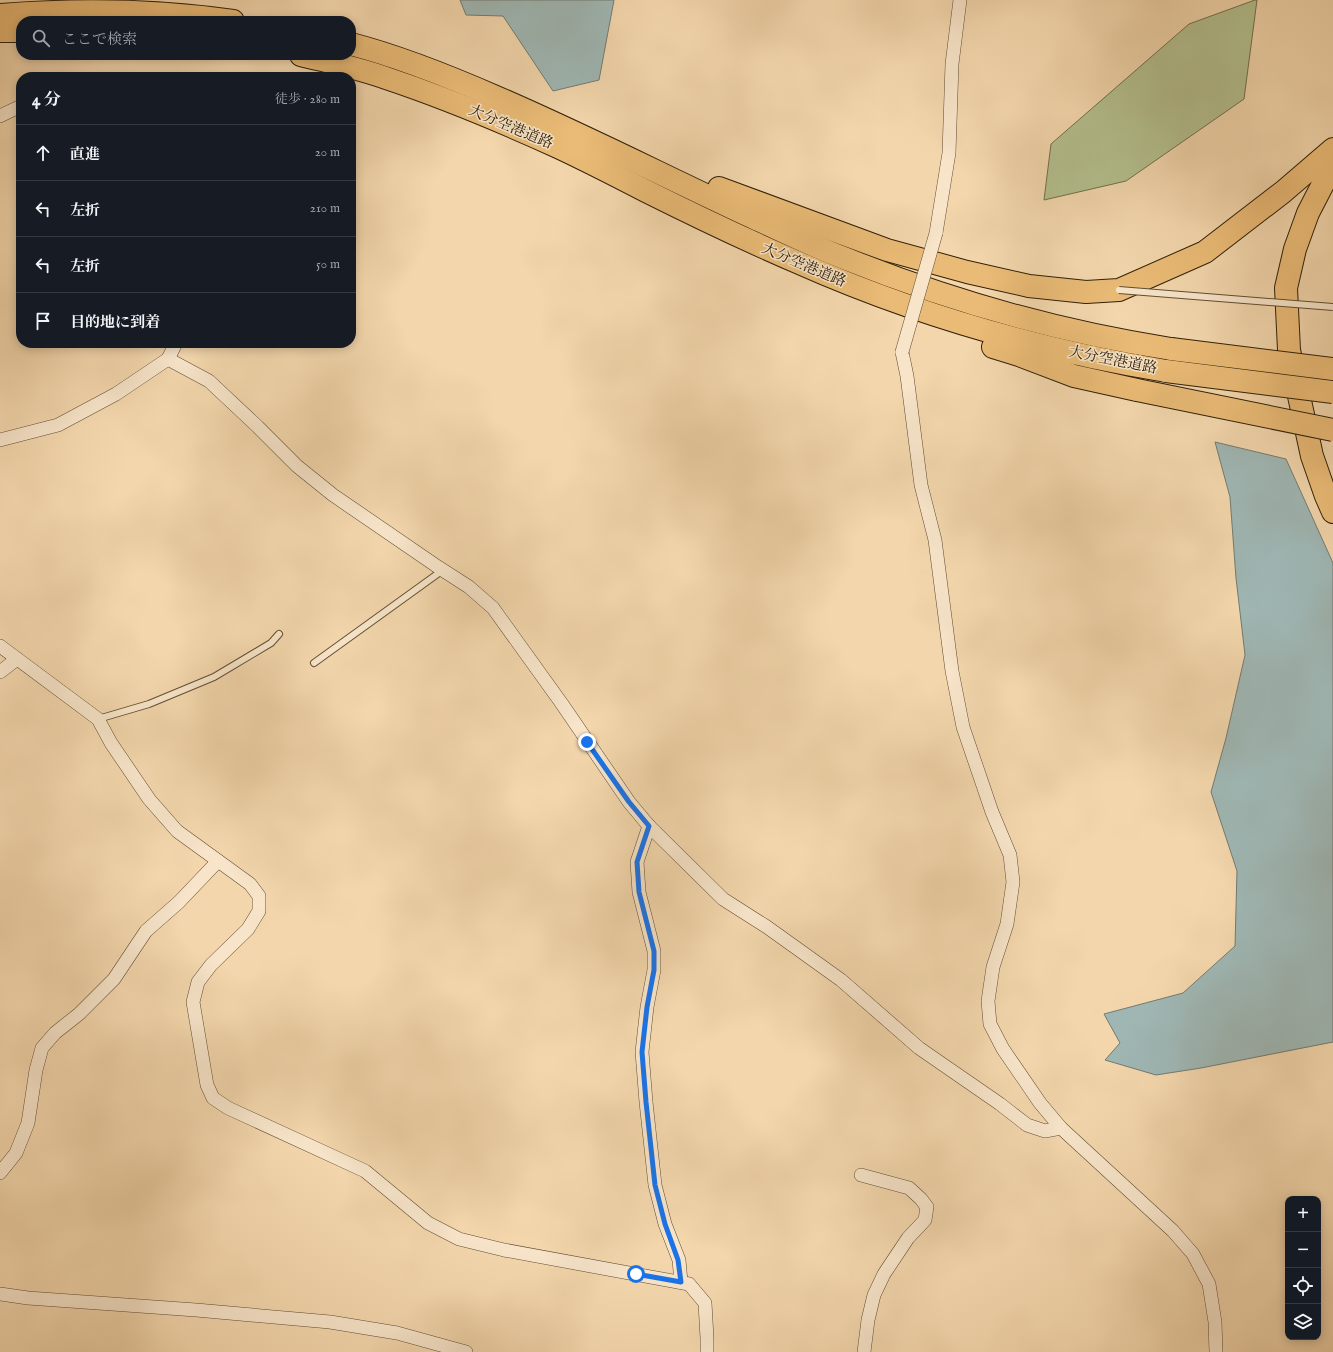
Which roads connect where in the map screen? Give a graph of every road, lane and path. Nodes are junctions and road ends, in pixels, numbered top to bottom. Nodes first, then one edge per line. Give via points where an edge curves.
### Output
1 (960, 0) edge
2 (0, 15) edge
3 (176, 16) edge
4 (0, 31) edge
5 (16, 31) edge
6 (356, 45) edge
7 (320, 60) edge
8 (16, 108) edge
9 (0, 116) edge
10 (596, 142) junction
11 (1333, 149) edge
12 (1333, 173) edge
13 (1333, 196) edge
14 (720, 227) junction
15 (1119, 290) junction
16 (1333, 307) edge
17 (174, 348) edge
18 (168, 359) junction
19 (1333, 369) edge
20 (1333, 392) edge
21 (1333, 430) edge
22 (0, 440) edge
23 (1333, 487) edge
24 (1333, 512) edge
25 (443, 570) junction
26 (279, 634) dead end
27 (0, 646) edge
28 (17, 658) junction
29 (314, 663) dead end
30 (0, 672) edge
31 (98, 719) junction
32 (649, 826) junction
33 (218, 861) junction
34 (1061, 1128) junction
35 (0, 1173) edge
36 (861, 1175) dead end
37 (681, 1282) junction
38 (0, 1294) edge
39 (466, 1352) edge
40 (707, 1352) edge
41 (864, 1352) edge
42 (1216, 1352) edge

1 - 34 street, bridge via 952,64 949,153 936,233 902,352 921,485 935,540 952,671 963,727 1010,856 1014,882 1008,924 993,967 988,1001 990,1024 1003,1049
2 - 3 highway via 108,12
4 - 5 highway
6 - 10 highway, 大分空港道路 via 403,59 450,77
7 - 14 highway, 大分空港道路 via 384,77 444,99 559,148
8 - 9 street
10 - 15 highway via 887,250 1029,286 1086,292
10 - 19 highway, 大分空港道路, bridge via 758,220 844,258 966,301 1123,342
11 - 15 highway via 1283,192 1205,252
12 - 24 highway via 1324,182 1308,213 1295,248 1286,288 1289,350 1312,456
13 - 23 highway via 1325,207 1311,240 1300,283 1299,348 1325,468
14 - 20 highway, 大分空港道路, bridge via 912,308 1029,342 1166,371
14 - 21 highway, bridge via 878,308 947,334 1019,355 1074,376
15 - 16 lane, bridge
17 - 18 street
18 - 22 street via 116,394 58,425
18 - 25 street via 209,381 297,466 333,495
25 - 29 lane
25 - 32 street via 494,608 629,802
26 - 31 lane via 271,643 214,677 149,704
27 - 28 street
28 - 30 street
28 - 31 street
31 - 33 street via 149,799 177,831
32 - 34 street via 723,899 841,980 919,1048 1027,1125 1045,1131
32 - 37 street via 637,862 639,892 654,951 654,970 642,1052 655,1185 678,1260
33 - 35 street via 146,932 114,979 42,1048 28,1123 16,1153
33 - 37 street via 250,884 259,896 259,911 248,930 211,965 198,982 193,1002 207,1085 213,1098 228,1108 365,1171 428,1224 459,1239 504,1250
34 - 42 street via 1173,1231 1193,1254 1209,1284 1215,1322
36 - 41 street via 909,1188 927,1207 925,1220 908,1238 884,1274 874,1295
37 - 40 street via 689,1284 705,1303
38 - 39 street via 330,1322 398,1333

